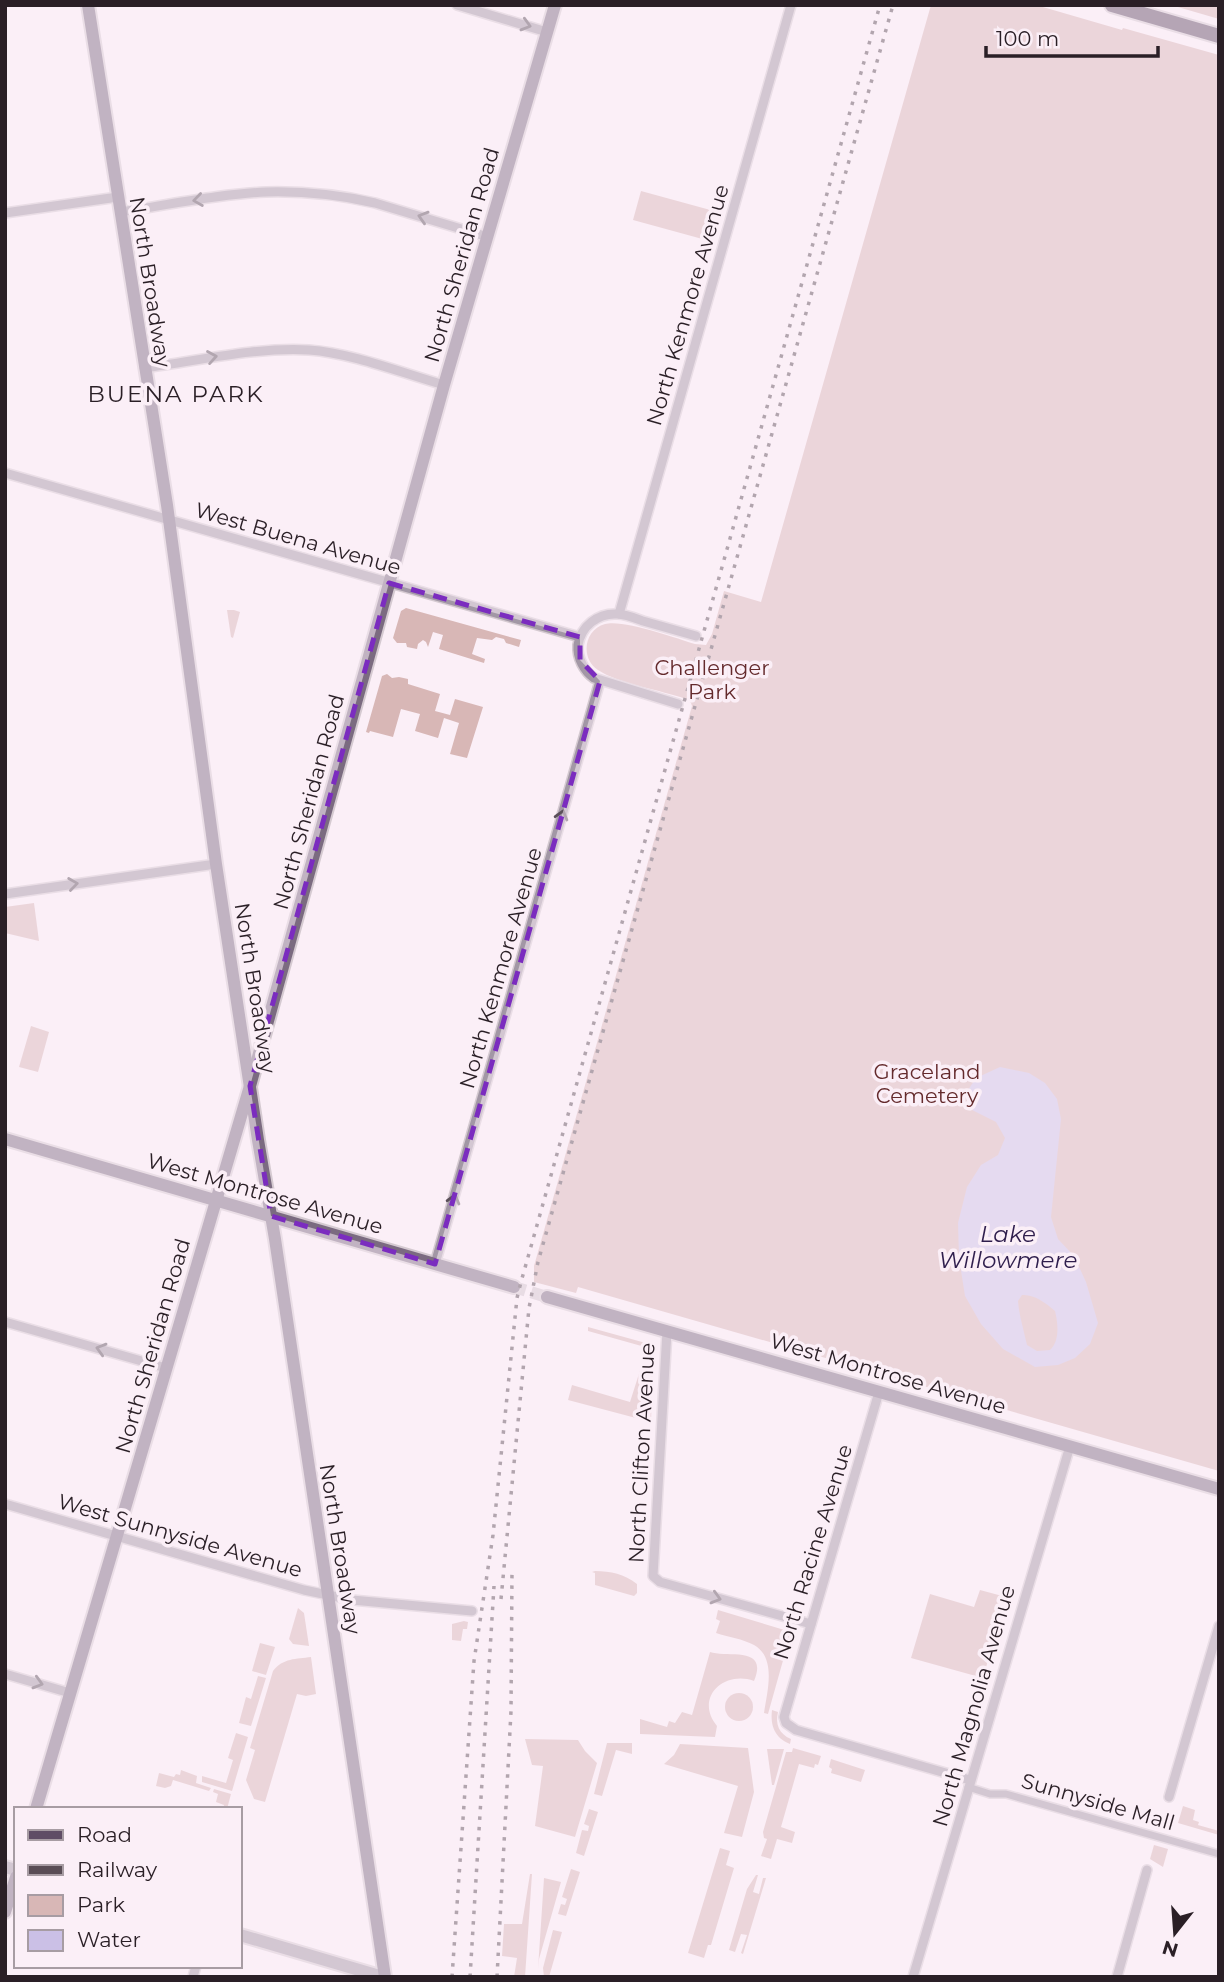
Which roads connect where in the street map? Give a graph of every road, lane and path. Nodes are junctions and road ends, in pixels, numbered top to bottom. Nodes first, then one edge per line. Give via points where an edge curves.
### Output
1 (88, 5) edge
2 (457, 5) edge
3 (555, 5) edge
4 (791, 5) edge
5 (1111, 5) edge
6 (547, 32) junction
7 (1219, 36) edge
8 (118, 197) junction
9 (120, 212) junction
10 (5, 213) edge
11 (488, 237) junction
12 (144, 368) junction
13 (444, 384) junction
14 (5, 473) edge
15 (169, 520) junction
16 (389, 583) junction
17 (619, 614) junction
18 (696, 636) dead end
19 (580, 637) junction
20 (600, 681) junction
21 (678, 704) dead end
22 (216, 864) junction
23 (5, 894) edge
24 (250, 1086) junction
25 (5, 1139) edge
26 (216, 1200) junction
27 (271, 1216) junction
28 (435, 1264) junction
29 (514, 1287) tunnel mouth
30 (547, 1297) tunnel mouth
31 (5, 1322) edge
32 (667, 1331) junction
33 (166, 1368) junction
34 (879, 1392) junction
35 (1070, 1447) junction
36 (1219, 1489) edge
37 (5, 1504) edge
38 (117, 1536) junction
39 (327, 1596) junction
40 (472, 1611) dead end
41 (811, 1625) junction
42 (1219, 1626) edge
43 (5, 1674) edge
44 (70, 1693) junction
45 (969, 1784) junction
46 (1170, 1797) dead end
47 (37, 1807) edge
48 (1219, 1854) edge
49 (1147, 1870) dead end
50 (14, 1883) edge
51 (5, 1912) edge
52 (242, 1936) edge
53 (384, 1977) edge
54 (914, 1977) edge
55 (1117, 1977) edge

1 - 8 main road, North Broadway
2 -> 6 street
3 - 6 main road, North Sheridan Road
4 - 17 street, North Kenmore Avenue
5 - 7 main road
6 - 11 main road, North Sheridan Road
8 - 9 main road, North Broadway
8 - 10 street
11 -> 9 street via 375,203 315,194 254,193
9 - 12 main road, North Broadway
11 - 13 main road, North Sheridan Road
12 -> 13 street via 243,352 310,350
12 - 15 main road, North Broadway
13 - 16 main road, North Sheridan Road
14 - 15 street, West Buena Avenue
15 - 16 street, West Buena Avenue
15 - 22 main road, North Broadway
16 - 19 street, West Buena Avenue
16 - 24 main road, North Sheridan Road
17 - 18 street
17 - 19 street via 592,621
19 - 20 street via 580,660 588,674
20 - 21 street
28 -> 20 street, North Kenmore Avenue
23 -> 22 street
22 - 24 main road, North Broadway
24 - 26 main road, North Sheridan Road
24 - 27 main road, North Broadway
25 - 26 main road, West Montrose Avenue
26 - 27 main road, West Montrose Avenue
26 - 33 main road, North Sheridan Road
27 - 28 main road, West Montrose Avenue
27 - 39 main road, North Broadway
28 - 29 main road, West Montrose Avenue
30 - 32 main road, West Montrose Avenue
33 -> 31 street
32 - 34 main road, West Montrose Avenue
32 -> 41 street, North Clifton Avenue via 653,1576 660,1582
33 - 38 main road, North Sheridan Road
34 - 35 main road, West Montrose Avenue
34 - 41 street, North Racine Avenue
35 - 36 main road, West Montrose Avenue
35 - 45 street, North Magnolia Avenue
37 - 38 street, West Sunnyside Avenue
38 - 39 street, West Sunnyside Avenue
38 - 44 main road, North Sheridan Road
39 - 40 street, West Sunnyside Avenue
39 - 53 main road, North Broadway
41 - 45 street, North Racine Avenue via 784,1712 786,1723
42 - 46 street
43 -> 44 street
44 - 47 main road, North Sheridan Road
45 - 48 street, Sunnyside Mall via 990,1794 1006,1794
45 - 54 street, North Magnolia Avenue
49 - 55 street
50 - 51 main road
52 - 53 street

